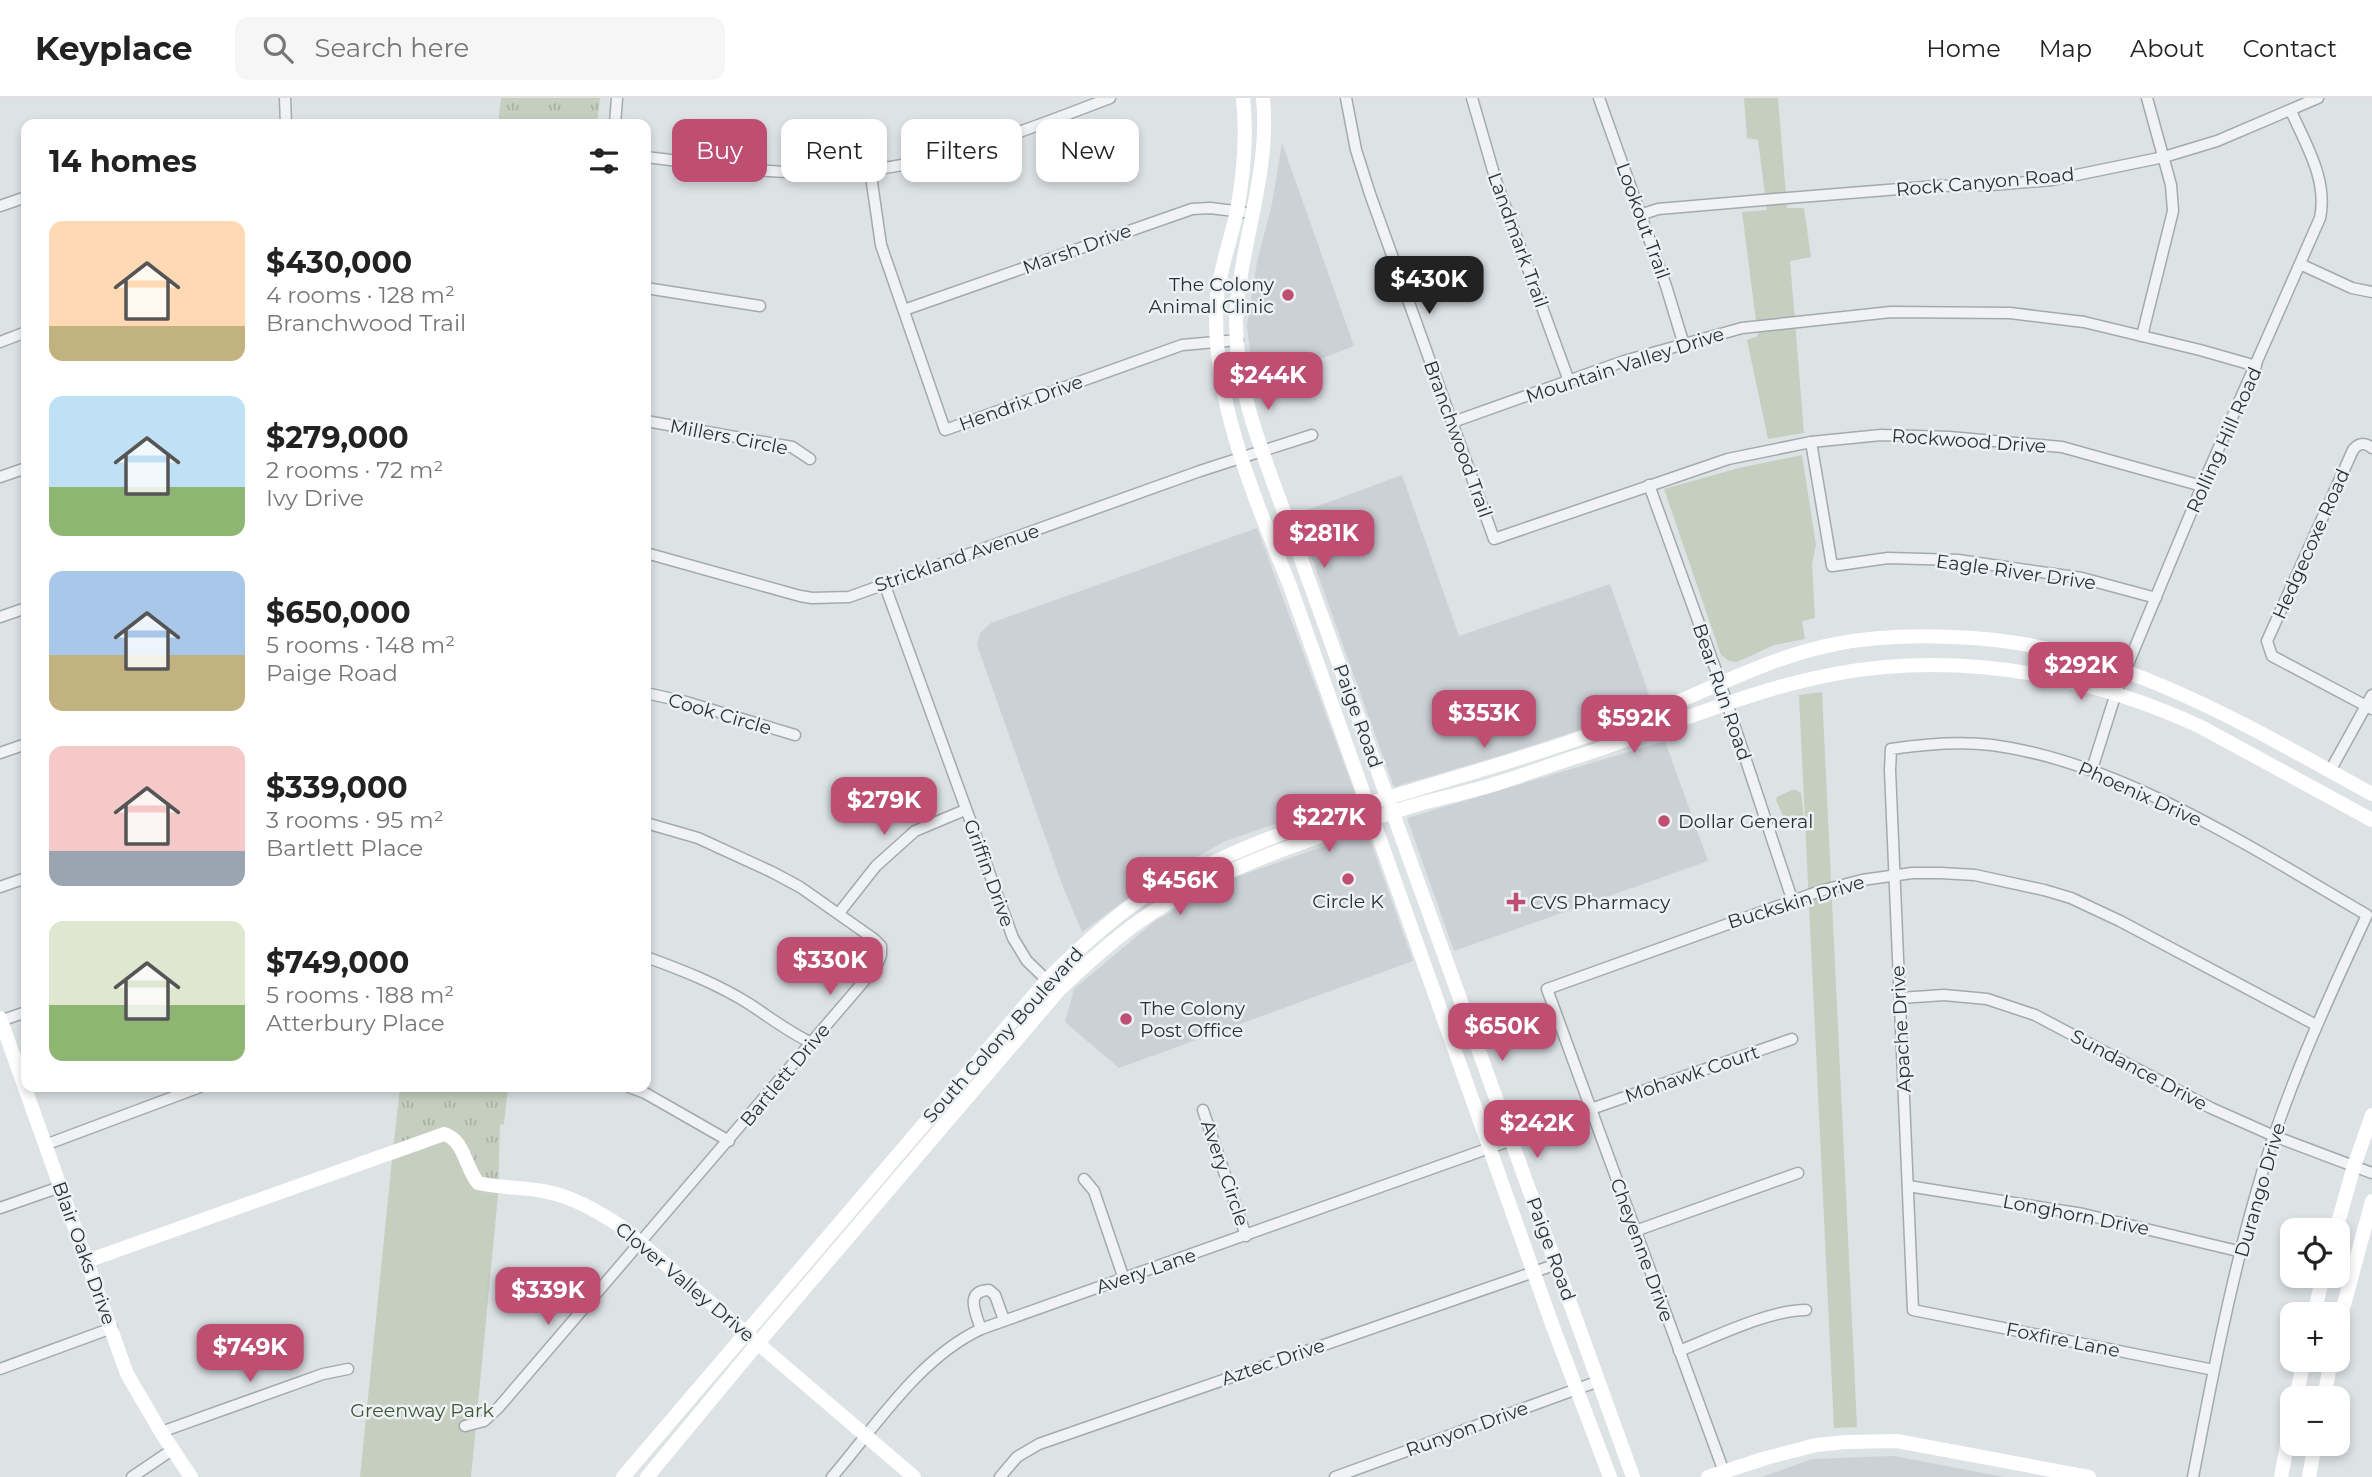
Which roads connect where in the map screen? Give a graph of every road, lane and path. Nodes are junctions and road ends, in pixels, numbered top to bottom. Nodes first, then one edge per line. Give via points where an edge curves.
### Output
1 (285, 98) edge
2 (617, 98) edge
3 (1110, 98) edge
4 (1242, 98) edge
5 (1263, 98) edge
6 (1346, 98) edge
7 (1472, 98) edge
8 (1599, 98) edge
9 (2147, 98) edge
10 (2318, 98) edge
11 (2291, 111) junction
12 (286, 119) edge
13 (615, 119) edge
14 (651, 157) edge
15 (2164, 157) junction
16 (887, 166) edge
17 (781, 170) edge
18 (872, 182) edge
19 (21, 199) edge
20 (0, 206) edge
21 (1237, 210) junction
22 (1640, 215) junction
23 (1253, 216) junction
24 (2300, 264) junction
25 (651, 289) edge
26 (2372, 292) edge
27 (760, 306) dead end
28 (904, 310) junction
29 (21, 334) edge
30 (2142, 336) junction
31 (1238, 340) junction
32 (1218, 341) junction
33 (0, 342) edge
34 (1684, 345) junction
35 (2256, 366) junction
36 (1569, 381) junction
37 (651, 422) edge
38 (1453, 422) junction
39 (1312, 435) dead end
40 (1811, 442) junction
41 (2372, 448) edge
42 (1262, 451) junction
43 (1243, 457) junction
44 (810, 459) dead end
45 (21, 470) edge
46 (0, 477) edge
47 (1649, 485) junction
48 (2202, 486) junction
49 (1494, 539) joint
50 (651, 554) edge
51 (884, 583) junction
52 (2156, 598) junction
53 (21, 610) edge
54 (0, 617) edge
55 (1327, 629) junction
56 (1307, 636) junction
57 (2125, 670) junction
58 (1719, 682) junction
59 (2116, 693) junction
60 (651, 694) edge
61 (2372, 695) edge
62 (1726, 703) junction
63 (2369, 707) edge
64 (795, 735) dead end
65 (1587, 736) junction
66 (21, 746) edge
67 (1891, 749) joint
68 (1592, 751) junction
69 (0, 753) edge
70 (1496, 764) junction
71 (2092, 769) junction
72 (2330, 771) junction
73 (1514, 777) junction
74 (2372, 794) edge
75 (1388, 796) junction
76 (1368, 803) junction
77 (965, 810) junction
78 (1393, 813) junction
79 (1374, 820) junction
80 (2372, 820) edge
81 (651, 824) edge
82 (1894, 876) junction
83 (1182, 877) junction
84 (21, 880) edge
85 (0, 887) edge
86 (1190, 891) junction
87 (1792, 899) junction
88 (839, 913) junction
89 (2367, 915) joint
90 (1112, 921) junction
91 (1132, 927) junction
92 (1440, 941) junction
93 (1420, 952) junction
94 (651, 959) edge
95 (1047, 980) junction
96 (1547, 989) joint
97 (1059, 990) junction
98 (1900, 998) junction
99 (21, 1014) edge
100 (0, 1020) edge
101 (2316, 1025) junction
102 (1792, 1039) dead end
103 (812, 1044) junction
104 (21, 1078) edge
105 (26, 1092) edge
106 (187, 1092) edge
107 (642, 1092) edge
108 (1591, 1109) junction
109 (1203, 1110) dead end
110 (2372, 1115) edge
111 (922, 1125) junction
112 (935, 1136) junction
113 (2274, 1136) junction
114 (1511, 1140) junction
115 (729, 1141) junction
116 (45, 1145) junction
117 (1490, 1147) junction
118 (2354, 1166) junction
119 (1798, 1173) dead end
120 (2372, 1173) edge
121 (1084, 1179) dead end
122 (1908, 1186) junction
123 (60, 1187) junction
124 (2372, 1201) edge
125 (0, 1208) edge
126 (2339, 1218) edge
127 (1635, 1231) junction
128 (1246, 1236) junction
129 (641, 1243) junction
130 (2242, 1252) junction
131 (87, 1261) junction
132 (1556, 1264) junction
133 (1534, 1272) junction
134 (1124, 1279) junction
135 (2345, 1302) edge
136 (1806, 1310) dead end
137 (1913, 1310) joint
138 (1004, 1320) junction
139 (111, 1328) junction
140 (981, 1329) junction
141 (745, 1332) junction
142 (758, 1343) junction
143 (1679, 1351) junction
144 (0, 1368) edge
145 (348, 1369) dead end
146 (2214, 1370) junction
147 (1599, 1381) junction
148 (1577, 1389) junction
149 (465, 1426) dead end
150 (160, 1432) junction
151 (866, 1437) junction
152 (172, 1450) junction
153 (2285, 1456) edge
154 (2313, 1456) edge
155 (1724, 1472) junction
156 (132, 1477) edge
157 (191, 1477) edge
158 (623, 1477) edge
159 (647, 1477) edge
160 (832, 1477) edge
161 (914, 1477) edge
162 (1000, 1477) edge
163 (1335, 1477) edge
164 (1610, 1477) edge
165 (1633, 1477) edge
166 (1708, 1477) edge
167 (2089, 1477) edge
168 (2193, 1477) edge
169 (2281, 1477) edge
170 (2309, 1477) edge

1 - 12 street
2 - 13 street
3 - 16 street via 945,155
4 - 21 main road, Paige Road via 1243,166
5 - 23 main road, Paige Road via 1263,156
6 - 38 street, Branchwood Trail via 1370,194
7 - 36 street, Landmark Trail via 1496,181
8 - 22 street, Lookout Trail
9 - 15 street
10 - 11 street, Rock Canyon Road
11 - 15 street, Rock Canyon Road
11 - 24 street, Rolling Hill Road via 2323,193 2320,218
14 - 17 street
15 - 22 street, Rock Canyon Road via 2053,180 1774,198 1658,209
15 - 30 street via 2173,211
18 - 28 street, Hendrix Drive via 881,245
19 - 20 street
21 - 23 street, Marsh Drive
21 - 28 street, Marsh Drive via 1192,209
21 - 32 main road, Paige Road via 1220,276
22 - 34 street, Lookout Trail
23 - 31 main road, Paige Road via 1240,277
24 - 26 street
24 - 35 street, Rolling Hill Road
25 - 27 street
28 - 32 street, Hendrix Drive via 946,430 1182,345
29 - 33 street
30 - 34 street, Mountain Valley Drive via 2084,322 2010,313 1891,313 1742,328
30 - 35 street, Mountain Valley Drive
31 - 32 street, Hendrix Drive
31 - 42 main road, Paige Road via 1242,383
32 - 43 main road, Paige Road via 1227,404
34 - 36 street, Mountain Valley Drive
35 - 48 street, Rolling Hill Road
36 - 38 street, Mountain Valley Drive
37 - 44 street, Millers Circle via 792,447
38 - 49 street, Branchwood Trail
39 - 42 street, Strickland Avenue
40 - 47 street, Rockwood Drive via 1728,459
40 - 48 street, Rockwood Drive via 1881,435 1936,436 2062,447
40 - 52 street, Eagle River Drive via 1832,566 1888,558 1958,560 2082,578
41 - 63 street, Hedgecoxe Road via 2360,444 2353,450 2268,637 2272,656
42 - 43 street, Strickland Avenue
42 - 55 main road, Paige Road
43 - 51 street, Strickland Avenue
43 - 56 main road, Paige Road
45 - 46 street
47 - 49 street, Rockwood Drive
47 - 58 street, Bear Run Road
48 - 52 street, Rolling Hill Road
50 - 51 street, Strickland Avenue via 812,598 849,597
51 - 77 street, Griffin Drive
52 - 57 street, Rolling Hill Road
53 - 54 street
55 - 56 main road
55 - 75 main road, Paige Road
56 - 76 main road, Paige Road
57 - 58 main road, South Colony Boulevard via 2006,642 1904,636 1835,644
57 - 59 street, Rolling Hill Road
57 - 72 main road, South Colony Boulevard via 2166,686
58 - 62 street, Bear Run Road
58 - 65 main road, South Colony Boulevard
59 - 62 main road, South Colony Boulevard via 2019,671 1913,665 1803,679
59 - 71 street, Rolling Hill Road
59 - 80 main road, South Colony Boulevard via 2201,727
60 - 64 street, Cook Circle
61 - 63 street
62 - 68 main road, South Colony Boulevard
62 - 87 street, Bear Run Road
63 - 72 street
65 - 68 main road
65 - 70 main road, South Colony Boulevard
66 - 69 street
67 - 71 street, Phoenix Drive via 1932,743 1992,745
67 - 82 street, Apache Drive
68 - 73 main road, South Colony Boulevard
70 - 73 main road
70 - 75 main road, South Colony Boulevard
71 - 89 street, Phoenix Drive via 2247,845
72 - 74 main road, South Colony Boulevard
73 - 78 main road, South Colony Boulevard
75 - 76 main road, South Colony Boulevard
75 - 78 main road, Paige Road
76 - 79 main road, Paige Road
76 - 83 main road, South Colony Boulevard via 1244,848
77 - 88 street via 915,831 876,866
77 - 95 street, Griffin Drive via 1013,938 1027,961
78 - 79 main road, South Colony Boulevard
78 - 92 main road, Paige Road
79 - 86 main road, South Colony Boulevard via 1272,854
79 - 93 main road, Paige Road
81 - 88 street, Bartlett Drive via 740,857
82 - 87 street, Buckskin Drive
82 - 98 street, Apache Drive
82 - 101 street, Buckskin Drive via 1975,875 2071,898
83 - 86 main road
83 - 90 main road, South Colony Boulevard via 1142,898
84 - 85 street
86 - 91 main road, South Colony Boulevard
87 - 96 street, Buckskin Drive
88 - 103 street, Bartlett Drive via 874,939 881,954 876,967
89 - 101 street, Durango Drive
90 - 91 main road
90 - 95 main road, South Colony Boulevard
91 - 97 main road, South Colony Boulevard
92 - 93 main road
92 - 114 main road, Paige Road
93 - 117 main road, Paige Road
94 - 103 street via 707,981
95 - 97 street, Griffin Drive
95 - 111 main road, South Colony Boulevard
96 - 108 street, Cheyenne Drive
97 - 112 main road, South Colony Boulevard
98 - 113 street, Sundance Drive via 1964,996 2035,1015
98 - 122 street, Apache Drive
99 - 100 street
100 - 104 main road, Blair Oaks Drive
101 - 113 street, Durango Drive
102 - 108 street, Mohawk Court
103 - 115 street, Bartlett Drive
105 - 116 main road, Blair Oaks Drive
106 - 116 street
107 - 115 street
108 - 127 street, Cheyenne Drive
109 - 128 street, Avery Circle
110 - 118 main road
111 - 112 main road
111 - 141 main road, South Colony Boulevard
112 - 142 main road, South Colony Boulevard
113 - 118 street, Sundance Drive
113 - 130 street, Durango Drive
114 - 117 street, Avery Lane
114 - 132 main road, Paige Road
115 - 129 street, Bartlett Drive
116 - 123 main road, Blair Oaks Drive
117 - 128 street, Avery Lane
117 - 133 main road, Paige Road
118 - 120 street, Sundance Drive
118 - 126 main road
119 - 127 street
121 - 134 street via 1094,1191
122 - 130 street, Longhorn Drive via 2083,1214
122 - 137 street, Apache Drive
123 - 125 street
123 - 131 main road, Blair Oaks Drive
124 - 135 main road
127 - 143 street, Cheyenne Drive
128 - 134 street, Avery Lane
129 - 131 main road, Clover Valley Drive via 603,1215 563,1196 478,1183 459,1143 444,1134
129 - 141 main road, Clover Valley Drive
129 - 149 street, Bartlett Drive via 499,1407 484,1421
130 - 146 street, Durango Drive
131 - 139 main road, Blair Oaks Drive
132 - 133 street, Aztec Drive
132 - 147 main road, Paige Road
133 - 148 main road, Paige Road
133 - 162 street, Aztec Drive via 1039,1444 1017,1457
134 - 138 street, Avery Lane
136 - 143 street via 1773,1315
137 - 146 street, Foxfire Lane
138 - 140 street, Avery Lane
138 - 140 street via 995,1295 981,1291 972,1304
139 - 144 street
139 - 150 main road, Blair Oaks Drive via 127,1374
140 - 151 street, Avery Lane via 962,1337 931,1361
141 - 142 main road, Clover Valley Drive
141 - 158 main road, South Colony Boulevard
142 - 151 main road, Clover Valley Drive
142 - 159 main road, South Colony Boulevard
143 - 155 street, Cheyenne Drive
145 - 150 street
146 - 168 street, Durango Drive
147 - 148 street, Runyon Drive
147 - 165 main road, Paige Road
148 - 163 street, Runyon Drive
148 - 164 main road, Paige Road
150 - 152 main road, Blair Oaks Drive
151 - 160 street, Avery Lane
151 - 161 main road, Clover Valley Drive
152 - 156 street
152 - 157 main road, Blair Oaks Drive
153 - 169 main road
154 - 170 main road
155 - 166 main road
155 - 167 main road via 1816,1446 1897,1441

